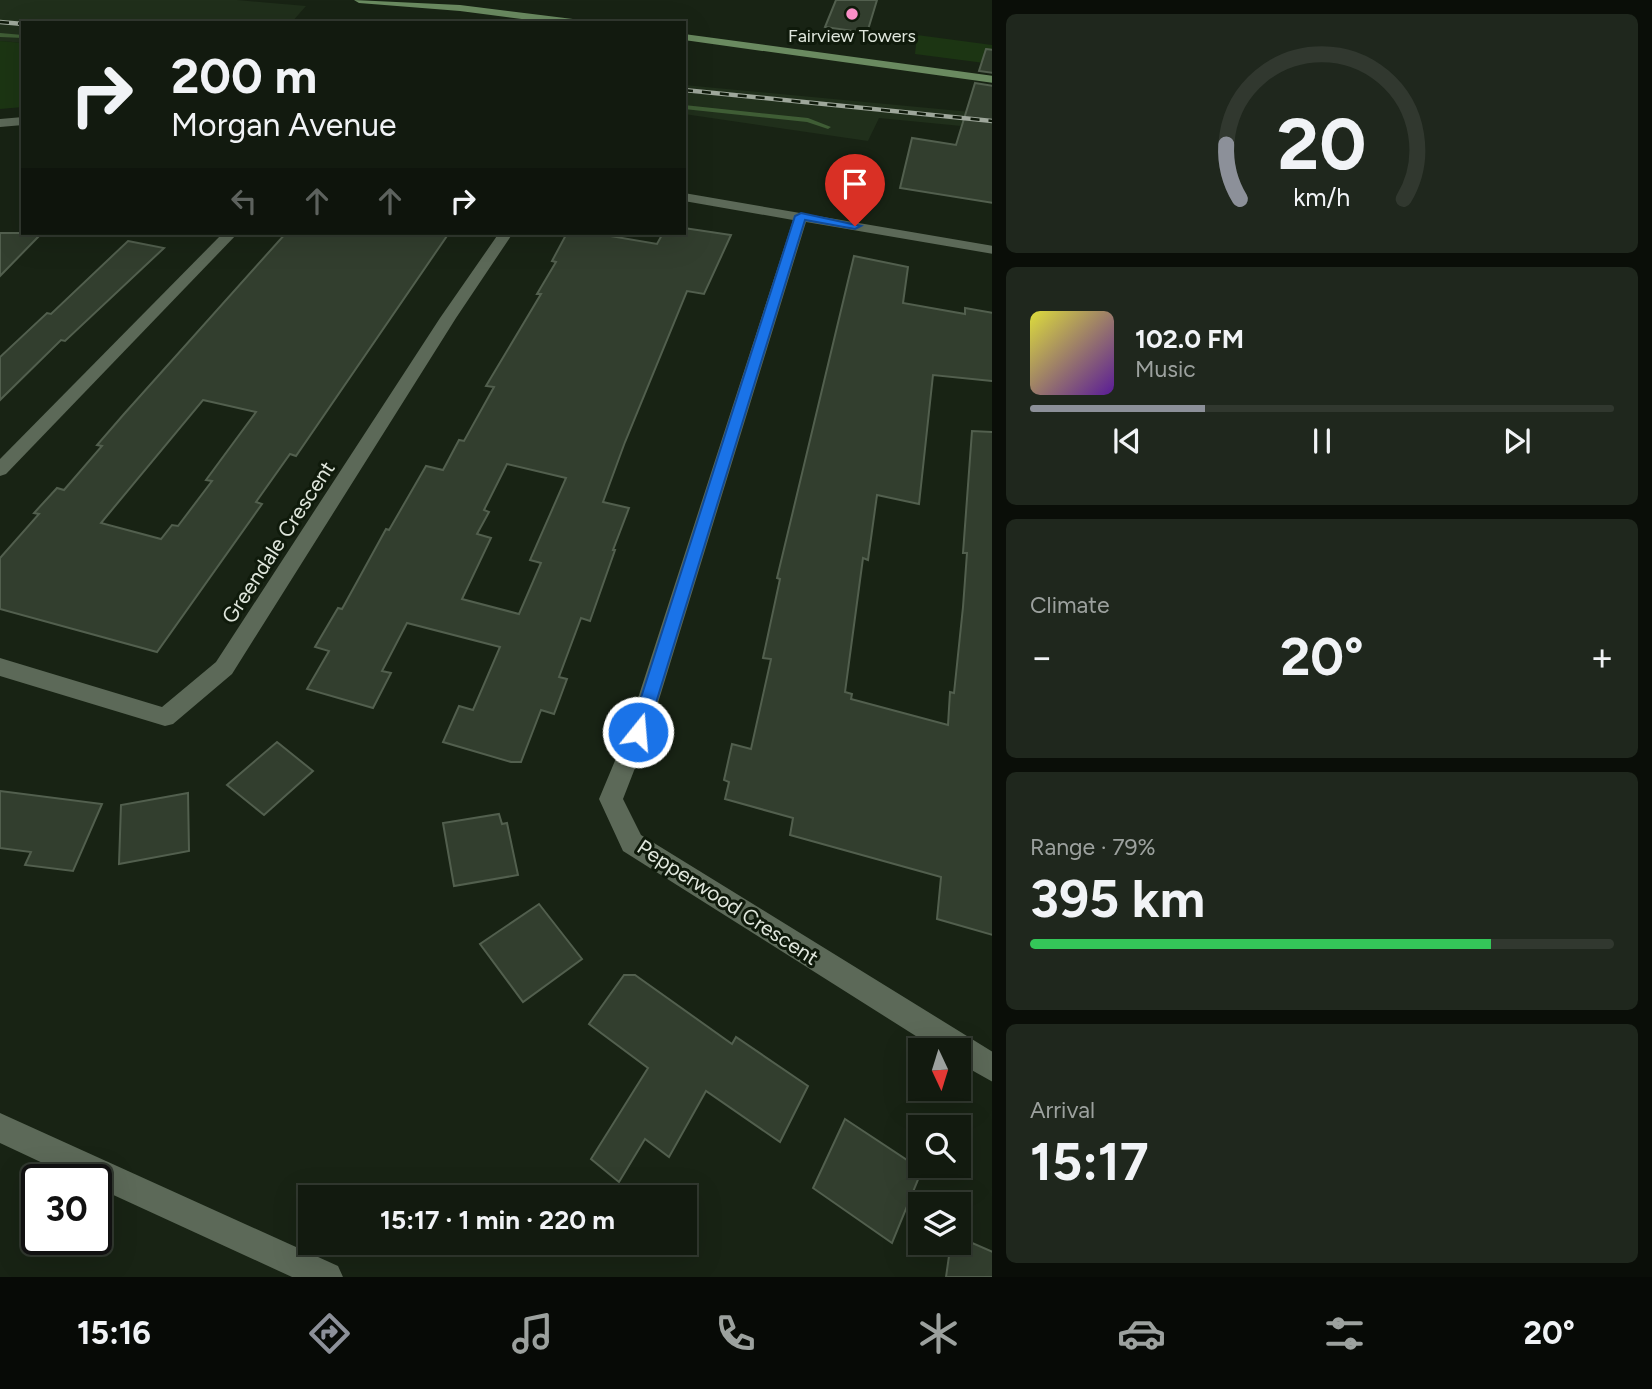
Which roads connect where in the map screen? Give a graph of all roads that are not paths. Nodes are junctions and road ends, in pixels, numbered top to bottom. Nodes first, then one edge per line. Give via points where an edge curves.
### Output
1 (359, 0) edge
2 (565, 21) edge
3 (686, 37) edge
4 (992, 80) edge
5 (21, 121) edge
6 (0, 123) edge
7 (686, 197) edge
8 (801, 216) junction
9 (228, 235) edge
10 (505, 235) edge
11 (992, 250) edge
12 (0, 470) edge
13 (0, 667) edge
14 (992, 1068) edge
15 (0, 1128) edge
16 (327, 1277) edge

1 - 2 main road
3 - 4 main road
5 - 6 street
7 - 8 street
8 - 11 street
8 - 14 street, Pepperwood Crescent via 638,732 611,799 632,843
9 - 12 street
10 - 13 street, Greendale Crescent via 224,668 165,717
15 - 16 street

